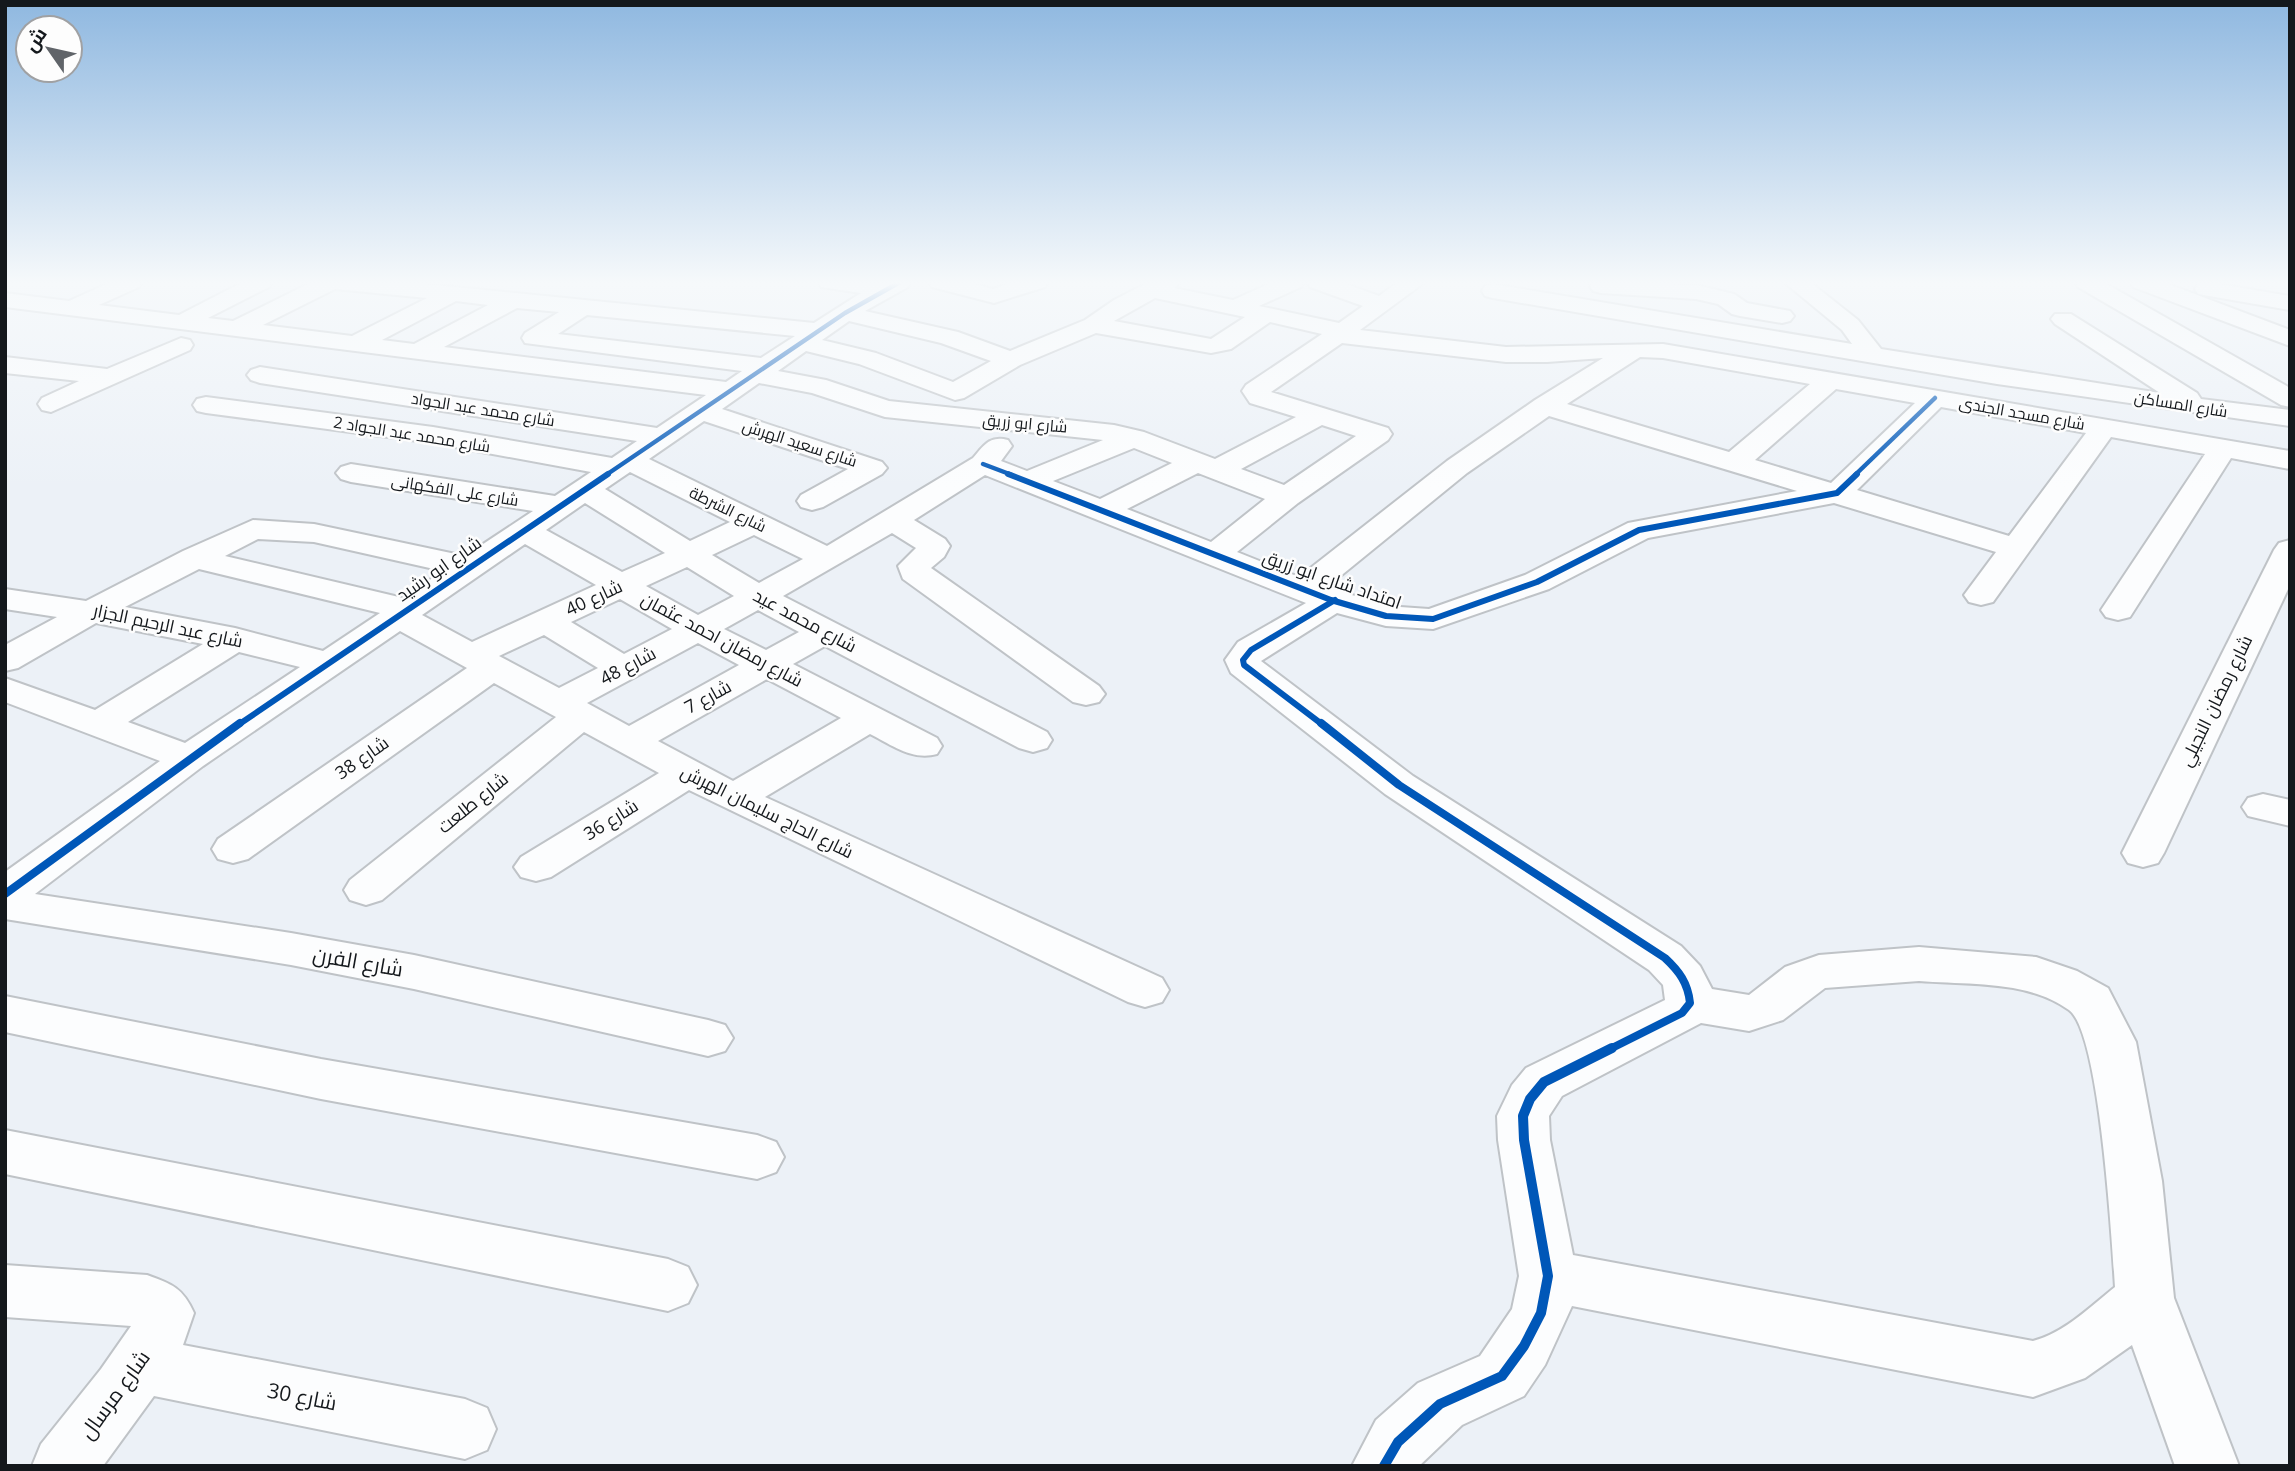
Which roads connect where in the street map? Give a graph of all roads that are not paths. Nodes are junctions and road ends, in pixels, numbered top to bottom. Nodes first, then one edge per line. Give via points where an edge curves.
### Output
1 (153, 351) edge
2 (230, 351) edge
3 (292, 351) edge
4 (429, 351) edge
5 (603, 351) edge
6 (792, 351) edge
7 (861, 351) edge
8 (985, 351) edge
9 (1034, 351) edge
10 (1315, 351) edge
11 (1489, 351) edge
12 (1595, 351) edge
13 (1634, 351) edge
14 (1654, 351) edge
15 (1852, 351) edge
16 (1869, 351) edge
17 (2112, 351) edge
18 (2206, 351) edge
19 (1872, 354) junction
20 (1012, 360) junction
21 (5, 365) edge
22 (269, 365) junction
23 (2140, 369) junction
24 (1992, 375) junction
25 (109, 377) junction
26 (752, 378) junction
27 (1831, 380) junction
28 (1935, 398) junction
29 (2290, 399) edge
30 (51, 404) dead end
31 (1545, 406) junction
32 (2202, 407) junction
33 (1996, 409) junction
34 (702, 411) junction
35 (1319, 416) junction
36 (2290, 418) edge
37 (1017, 422) junction
38 (2104, 428) junction
39 (664, 437) junction
40 (1135, 438) junction
41 (2223, 448) junction
42 (2290, 460) edge
43 (1735, 462) junction
44 (623, 464) junction
45 (983, 464) junction
46 (1206, 466) junction
47 (351, 473) dead end
48 (1027, 481) junction
49 (1837, 493) junction
50 (1287, 497) junction
51 (571, 498) junction
52 (812, 500) dead end
53 (1102, 510) junction
54 (893, 520) junction
55 (756, 523) junction
56 (523, 530) junction
57 (2016, 548) junction
58 (2290, 550) edge
59 (688, 554) junction
60 (1215, 554) junction
61 (194, 558) junction
62 (828, 559) junction
63 (469, 567) junction
64 (621, 586) junction
65 (1320, 595) junction
66 (1981, 595) dead end
67 (757, 596) junction
68 (5, 599) edge
69 (94, 610) junction
70 (2118, 610) dead end
71 (403, 613) junction
72 (546, 621) junction
73 (698, 629) junction
74 (824, 632) junction
75 (235, 639) junction
76 (5, 660) edge
77 (482, 662) junction
78 (328, 663) junction
79 (766, 664) junction
80 (624, 669) junction
81 (5, 689) edge
82 (1086, 694) dead end
83 (569, 710) junction
84 (869, 718) junction
85 (98, 724) junction
86 (1033, 740) dead end
87 (628, 742) junction
88 (923, 746) dead end
89 (188, 758) junction
90 (686, 774) junction
91 (734, 799) junction
92 (233, 849) dead end
93 (2143, 853) dead end
94 (536, 867) dead end
95 (366, 890) dead end
96 (5, 894) edge
97 (5, 904) edge
98 (1145, 990) dead end
99 (1690, 1003) junction
100 (5, 1014) edge
101 (708, 1038) dead end
102 (5, 1152) edge
103 (757, 1157) dead end
104 (1548, 1276) junction
105 (668, 1285) dead end
106 (5, 1291) edge
107 (2145, 1298) junction
108 (152, 1344) junction
109 (465, 1429) dead end
110 (64, 1466) edge
111 (1384, 1466) edge
112 (2207, 1466) edge

1 - 25 street
2 - 22 street, شارع محمد عبد الجواد
3 - 22 street
4 - 26 street
5 - 26 street
6 - 26 street, شارع ابو رشيد
7 - 20 street via 949,391 958,391
8 - 20 street
9 - 20 street
10 - 35 street via 1255,394
11 - 12 street, شارع مسجد الجندى via 1525,355
13 - 31 street
14 - 27 street, شارع مسجد الجندى
15 - 19 street, شارع المساكن
16 - 19 street
17 - 23 street
18 - 29 street
19 - 24 street, شارع المساكن
21 - 25 street
22 - 39 street, شارع محمد عبد الجواد
22 - 44 street, شارع محمد عبد الجواد 2 via 206,405
23 - 24 street
23 - 32 street
24 - 32 street, شارع المساكن
24 - 33 street
25 - 30 street
26 - 34 street, شارع ابو رشيد
26 - 37 street, شارع ابو زريق via 829,389 878,408
27 - 28 street, شارع مسجد الجندى
27 - 43 street
28 - 33 street, شارع مسجد الجندى
28 - 49 street
31 - 43 street
31 - 65 street via 1457,467
32 - 36 street, شارع المساكن
33 - 38 street, شارع مسجد الجندى
34 - 39 street, شارع ابو رشيد
34 - 52 street, شارع سعيد الهرش via 872,468
35 - 46 street
35 - 50 street via 1378,434
37 - 40 street, شارع ابو زريق via 1088,428
37 - 45 street, شارع 48
38 - 41 street, شارع مسجد الجندى
38 - 57 street
39 - 44 street, شارع ابو رشيد
40 - 46 street, شارع ابو زريق
40 - 48 street
41 - 42 street, شارع مسجد الجندى
41 - 70 street
43 - 49 street
44 - 51 street, شارع ابو رشيد
44 - 55 street, شارع الشرطة
45 - 48 street, امتداد شارع ابو زريق
45 - 54 street, شارع 48
46 - 50 street, شارع ابو زريق
46 - 53 street
47 - 51 street, شارع على الفكهانى
48 - 53 street, امتداد شارع ابو زريق
49 - 57 street
49 - 65 street, امتداد شارع ابو زريق via 1639,530 1537,582 1433,619 1398,620
50 - 60 street
51 - 56 street, شارع ابو رشيد
51 - 59 street, شارع محمد عيد
53 - 60 street, امتداد شارع ابو زريق
54 - 62 street, شارع 48
54 - 82 street via 934,546 914,566 915,572
55 - 59 street, شارع 40
55 - 62 street, شارع الشرطة
56 - 63 street, شارع ابو رشيد
56 - 64 street, شارع رمضان احمد عثمان
57 - 66 street
58 - 93 street, شارع رمضان النجيلي
59 - 64 street, شارع 40
59 - 67 street, شارع محمد عيد
60 - 65 street, امتداد شارع ابو زريق
61 - 63 street via 248,531 264,528 314,533
61 - 69 street
61 - 71 street, شارع الحاج سليمان الهرش
62 - 67 street, شارع 48
63 - 71 street, شارع ابو رشيد
64 - 72 street, شارع 40
64 - 73 street, شارع رمضان احمد عثمان
65 - 99 street via 1251,650 1244,665 1399,785 1665,958 1684,976
67 - 73 street, شارع 48
67 - 74 street, شارع محمد عيد
68 - 69 street, شارع عبد الرحيم الجزار
69 - 75 street, شارع عبد الرحيم الجزار
69 - 76 street
71 - 77 street, شارع الحاج سليمان الهرش
71 - 78 street, شارع ابو رشيد
72 - 77 street, شارع 40
72 - 80 street
73 - 79 street, شارع رمضان احمد عثمان
73 - 80 street, شارع 48
74 - 79 street, شارع 7
74 - 86 street, شارع محمد عيد
75 - 78 street, شارع عبد الرحيم الجزار
75 - 85 street
77 - 83 street, شارع الحاج سليمان الهرش
77 - 92 street, شارع 38
78 - 89 street, شارع ابو رشيد
79 - 84 street, شارع رمضان احمد عثمان
79 - 87 street, شارع 7
80 - 83 street, شارع 48
81 - 85 street
83 - 87 street, شارع الحاج سليمان الهرش
83 - 95 street, شارع طلعت
84 - 88 street, شارع رمضان احمد عثمان
84 - 91 street
85 - 89 street
87 - 90 street, شارع الحاج سليمان الهرش
89 - 96 street, شارع ابو رشيد
90 - 91 street, شارع الحاج سليمان الهرش
90 - 94 street, شارع 36
91 - 98 street, شارع الحاج سليمان الهرش
97 - 101 street, شارع الفرن via 400,970
99 - 104 street via 1682,1013 1544,1082 1530,1099 1523,1116 1524,1140
99 - 107 street via 1749,1013 1766,1008 1802,979 1819,972 1919,964 2036,974 2091,1000 2111,1042 2135,1181
100 - 103 street via 321,1079
102 - 105 street
104 - 107 street via 2033,1369 2049,1366 2093,1339
104 - 111 street via 1541,1313 1502,1376 1440,1404 1398,1442
106 - 108 street via 146,1301 165,1312
107 - 112 street
108 - 109 street, شارع 30
108 - 110 street, شارع مرسال

